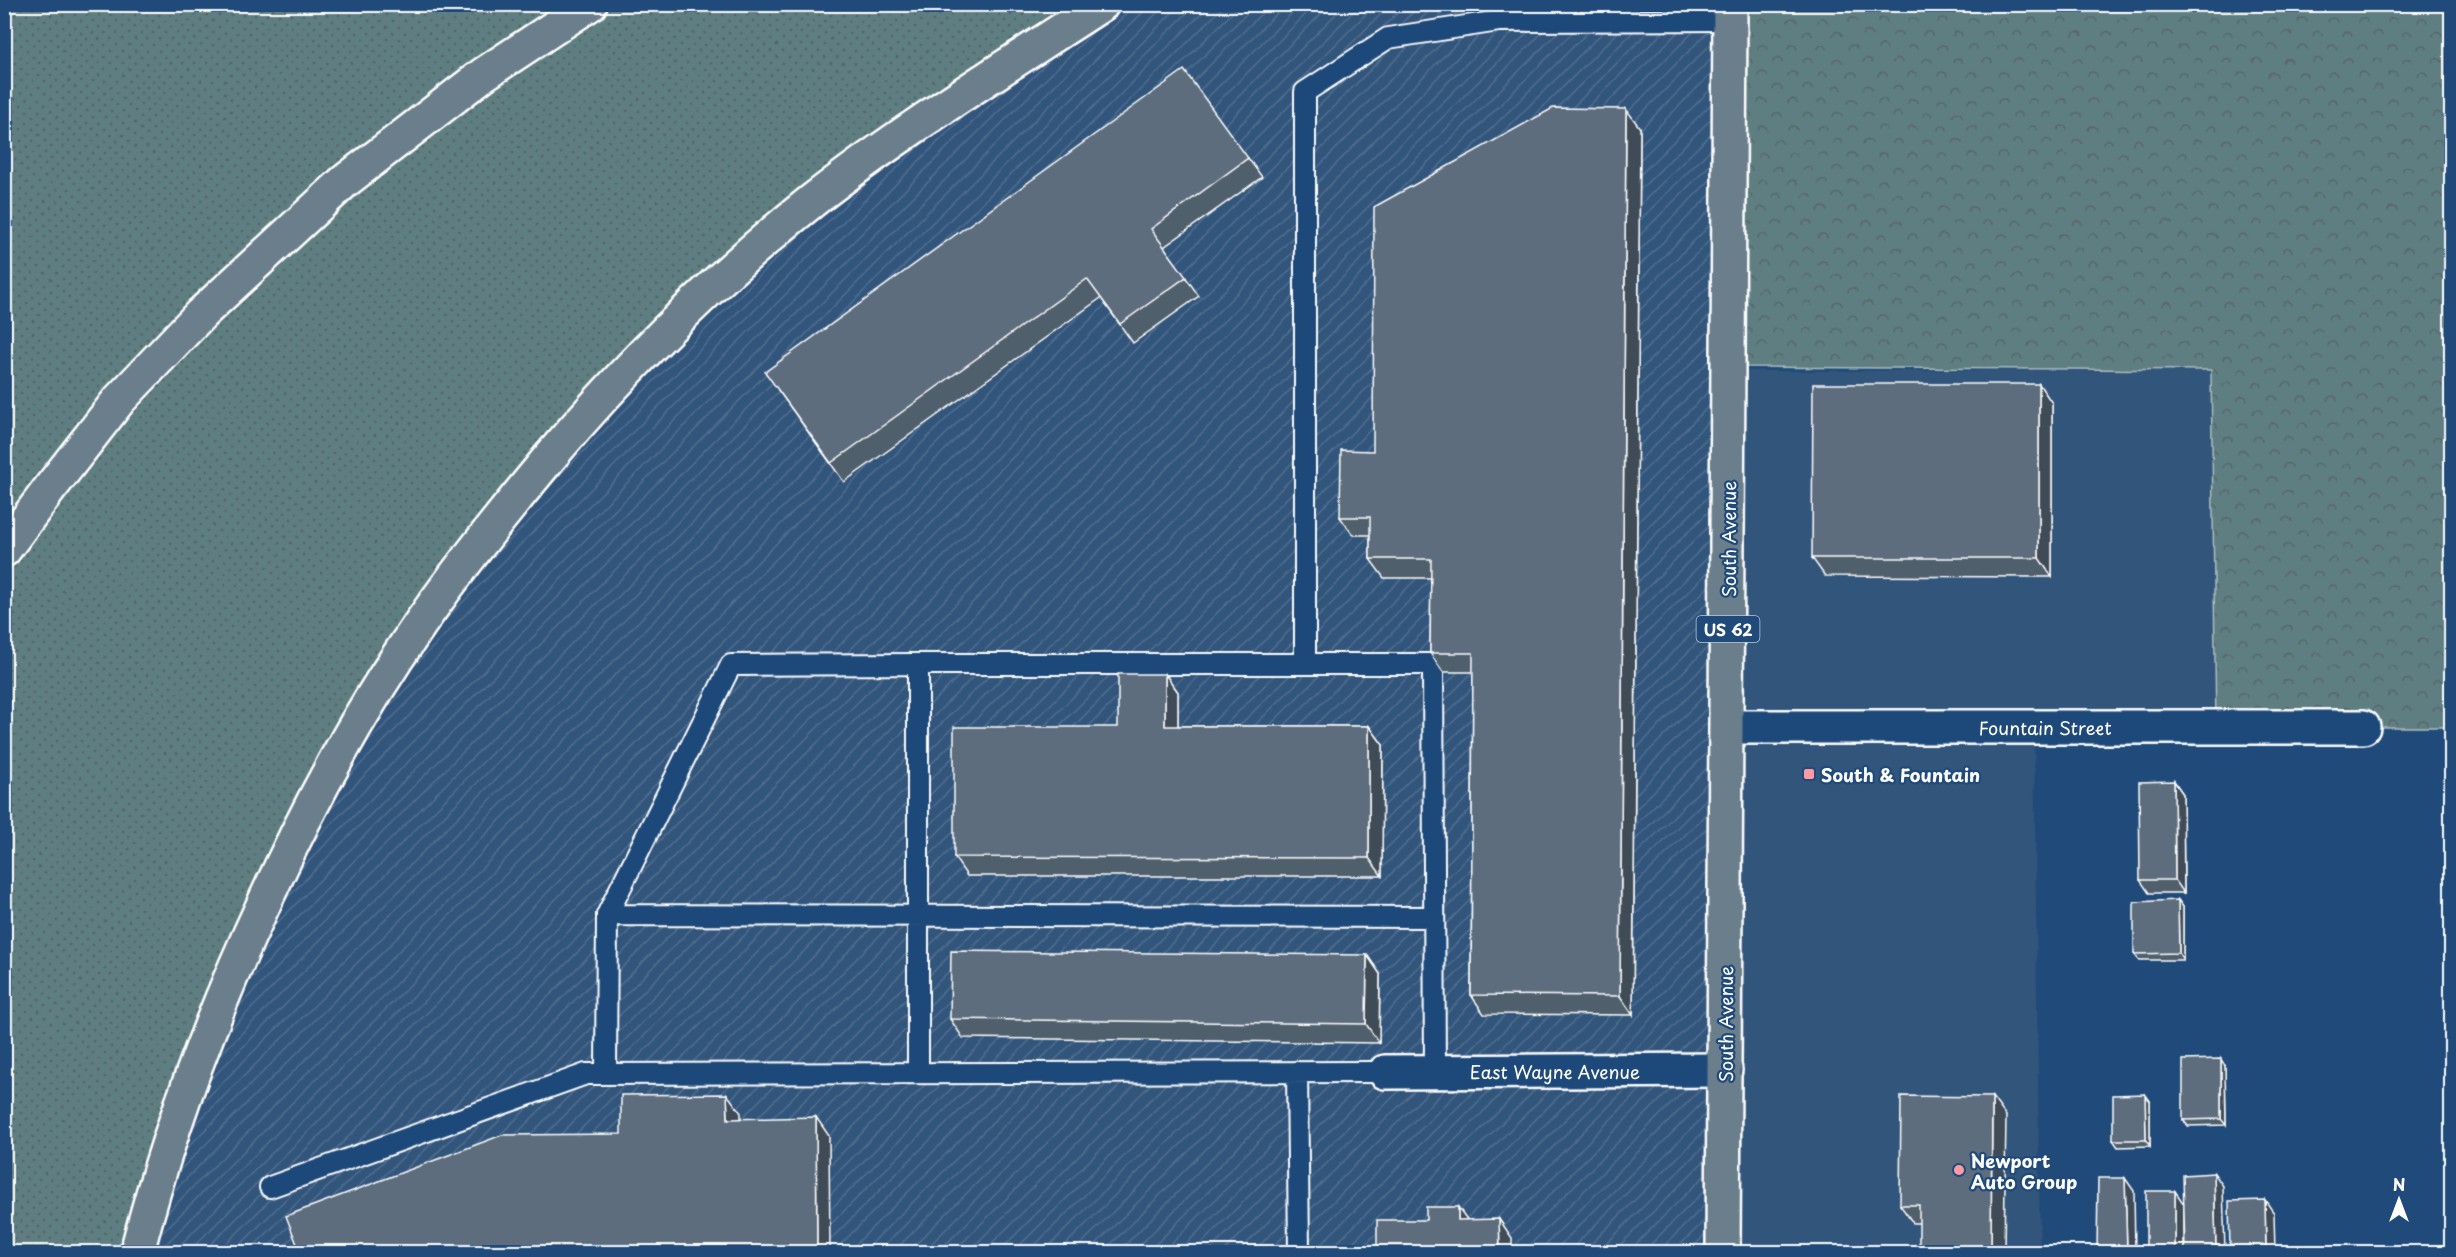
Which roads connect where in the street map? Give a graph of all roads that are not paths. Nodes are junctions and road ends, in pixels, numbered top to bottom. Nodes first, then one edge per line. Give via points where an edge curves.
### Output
1 (590, 4) edge
2 (1102, 4) edge
3 (1730, 12) edge
4 (4, 550) edge
5 (918, 664) junction
6 (1305, 664) junction
7 (1727, 727) junction
8 (2363, 727) dead end
9 (607, 915) junction
10 (918, 916) junction
11 (1434, 917) junction
12 (1725, 1070) junction
13 (1435, 1071) junction
14 (1297, 1072) junction
15 (1385, 1072) joint
16 (918, 1073) junction
17 (606, 1074) junction
18 (270, 1187) dead end
19 (137, 1252) edge
20 (1299, 1252) edge
21 (1723, 1252) edge

1 - 4 main road via 484,74 345,182 201,314 119,400
2 - 19 main road via 878,151 733,268 605,393 492,526 419,625 349,736 299,826 197,1058
3 - 6 lane via 1499,21 1388,38 1305,92
3 - 7 main road, South Avenue / US 62
5 - 6 lane
5 - 9 lane via 731,665
5 - 10 lane
6 - 11 lane via 1433,664
7 - 8 street, Fountain Street
7 - 12 main road, South Avenue / US 62
9 - 10 lane
9 - 17 lane
10 - 11 lane
10 - 16 lane
11 - 13 lane
12 - 13 street, East Wayne Avenue
12 - 21 main road, South Avenue / US 62
13 - 15 street, East Wayne Avenue
14 - 15 lane
14 - 16 lane
14 - 20 lane
16 - 17 lane
17 - 18 lane via 586,1074

